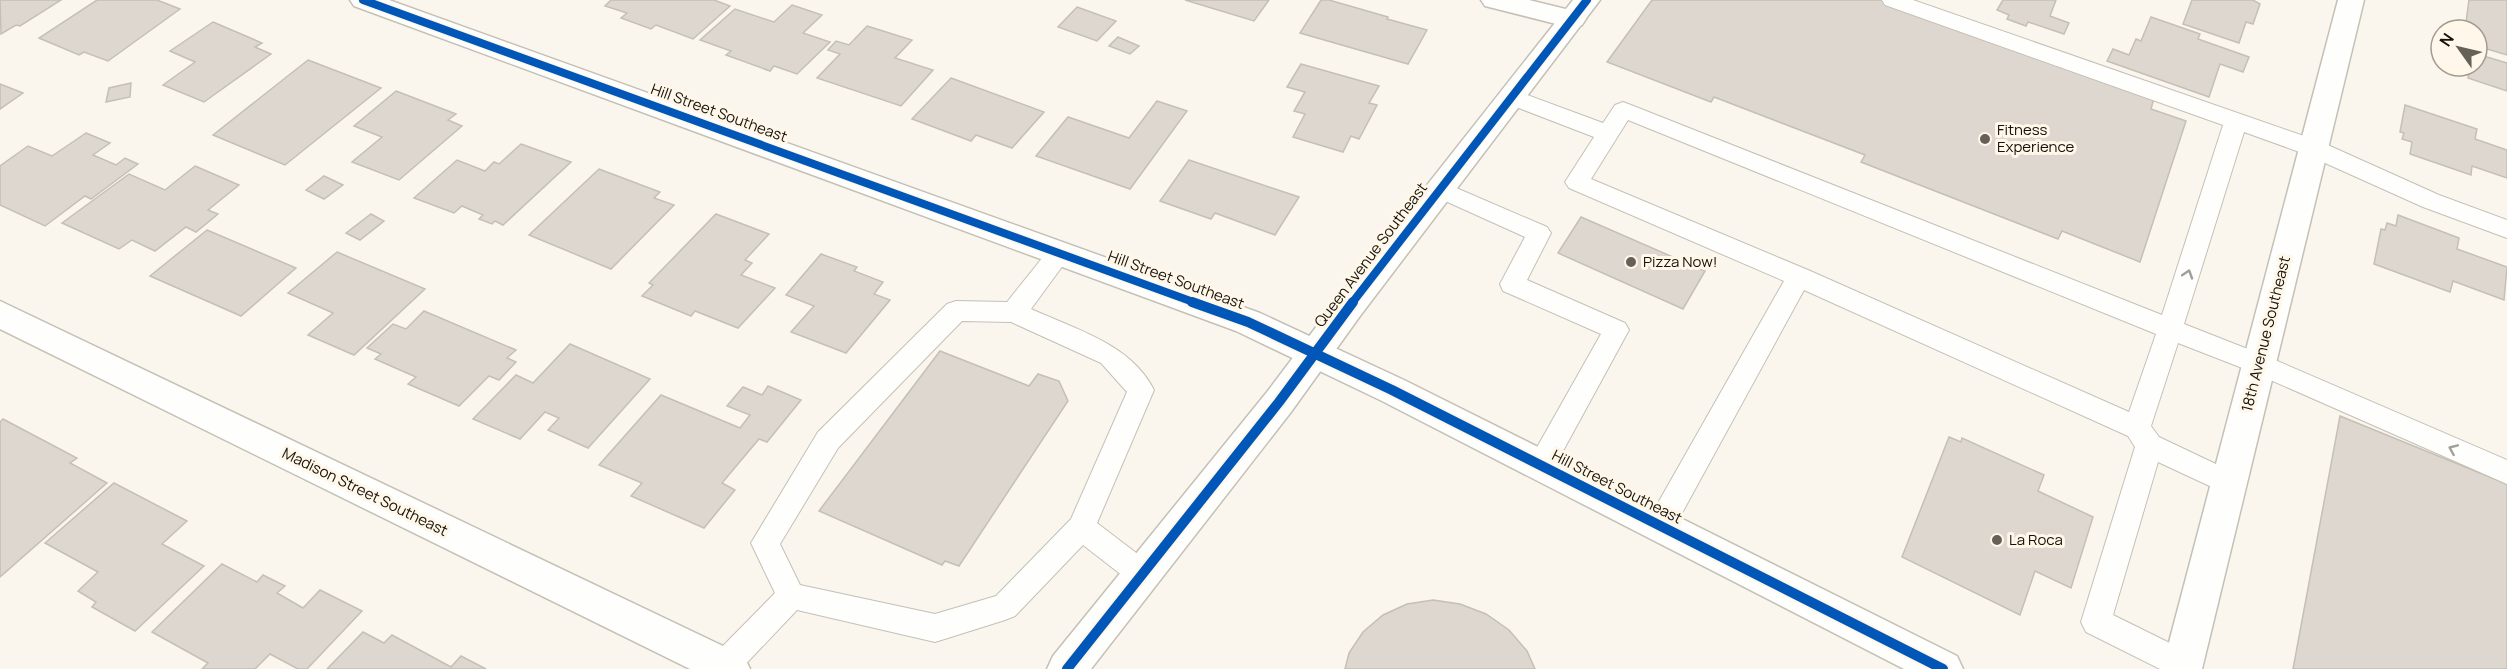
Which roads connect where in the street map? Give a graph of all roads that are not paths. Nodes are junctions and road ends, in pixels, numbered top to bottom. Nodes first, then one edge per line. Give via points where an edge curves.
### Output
1 (363, 0) edge
2 (1494, 0) edge
3 (1892, 0) edge
4 (2351, 0) edge
5 (1579, 10) edge
6 (1511, 97) junction
7 (2236, 120) junction
8 (1608, 134) junction
9 (2313, 148) junction
10 (1440, 189) junction
11 (2507, 230) edge
12 (1060, 253) junction
13 (1799, 277) junction
14 (1014, 312) junction
15 (0, 314) edge
16 (2170, 329) junction
17 (1316, 353) junction
18 (2259, 364) junction
19 (2143, 436) junction
20 (1541, 465) junction
21 (2507, 472) edge
22 (2229, 483) junction
23 (1660, 526) junction
24 (1081, 527) junction
25 (1142, 574) junction
26 (791, 596) junction
27 (2183, 667) edge
28 (727, 668) edge
29 (1067, 669) edge
30 (1943, 669) edge

1 - 12 street, Hill Street Southeast
2 - 5 street
3 - 7 lane
4 - 9 street, 18th Avenue Southeast
5 - 6 street, Queen Avenue Southeast
6 - 8 lane
6 - 10 street, Queen Avenue Southeast
7 - 9 lane
16 -> 7 lane
8 - 13 lane via 1577,182
8 - 16 lane via 1623,110
9 - 11 lane
9 - 18 street, 18th Avenue Southeast
10 - 17 street, Queen Avenue Southeast
10 - 20 lane via 1539,233 1512,284 1616,330
12 - 14 lane
12 - 17 street, Hill Street Southeast via 1248,322
13 - 19 lane
13 - 23 lane
14 - 24 lane via 1110,356 1141,390
14 - 26 lane via 956,311 828,440 765,543
15 - 28 street, Madison Street Southeast
16 - 18 lane
16 - 19 lane
17 - 20 street, Hill Street Southeast
17 - 25 street, Queen Avenue Southeast
21 -> 18 lane
18 - 22 street, 18th Avenue Southeast
19 - 22 lane
19 - 27 lane via 2096,622
20 - 23 street, Hill Street Southeast
22 - 27 street, 18th Avenue Southeast
23 - 30 street, Hill Street Southeast
24 - 25 lane
24 - 26 lane via 1005,607 935,628
25 - 29 street, Queen Avenue Southeast
26 - 28 lane

